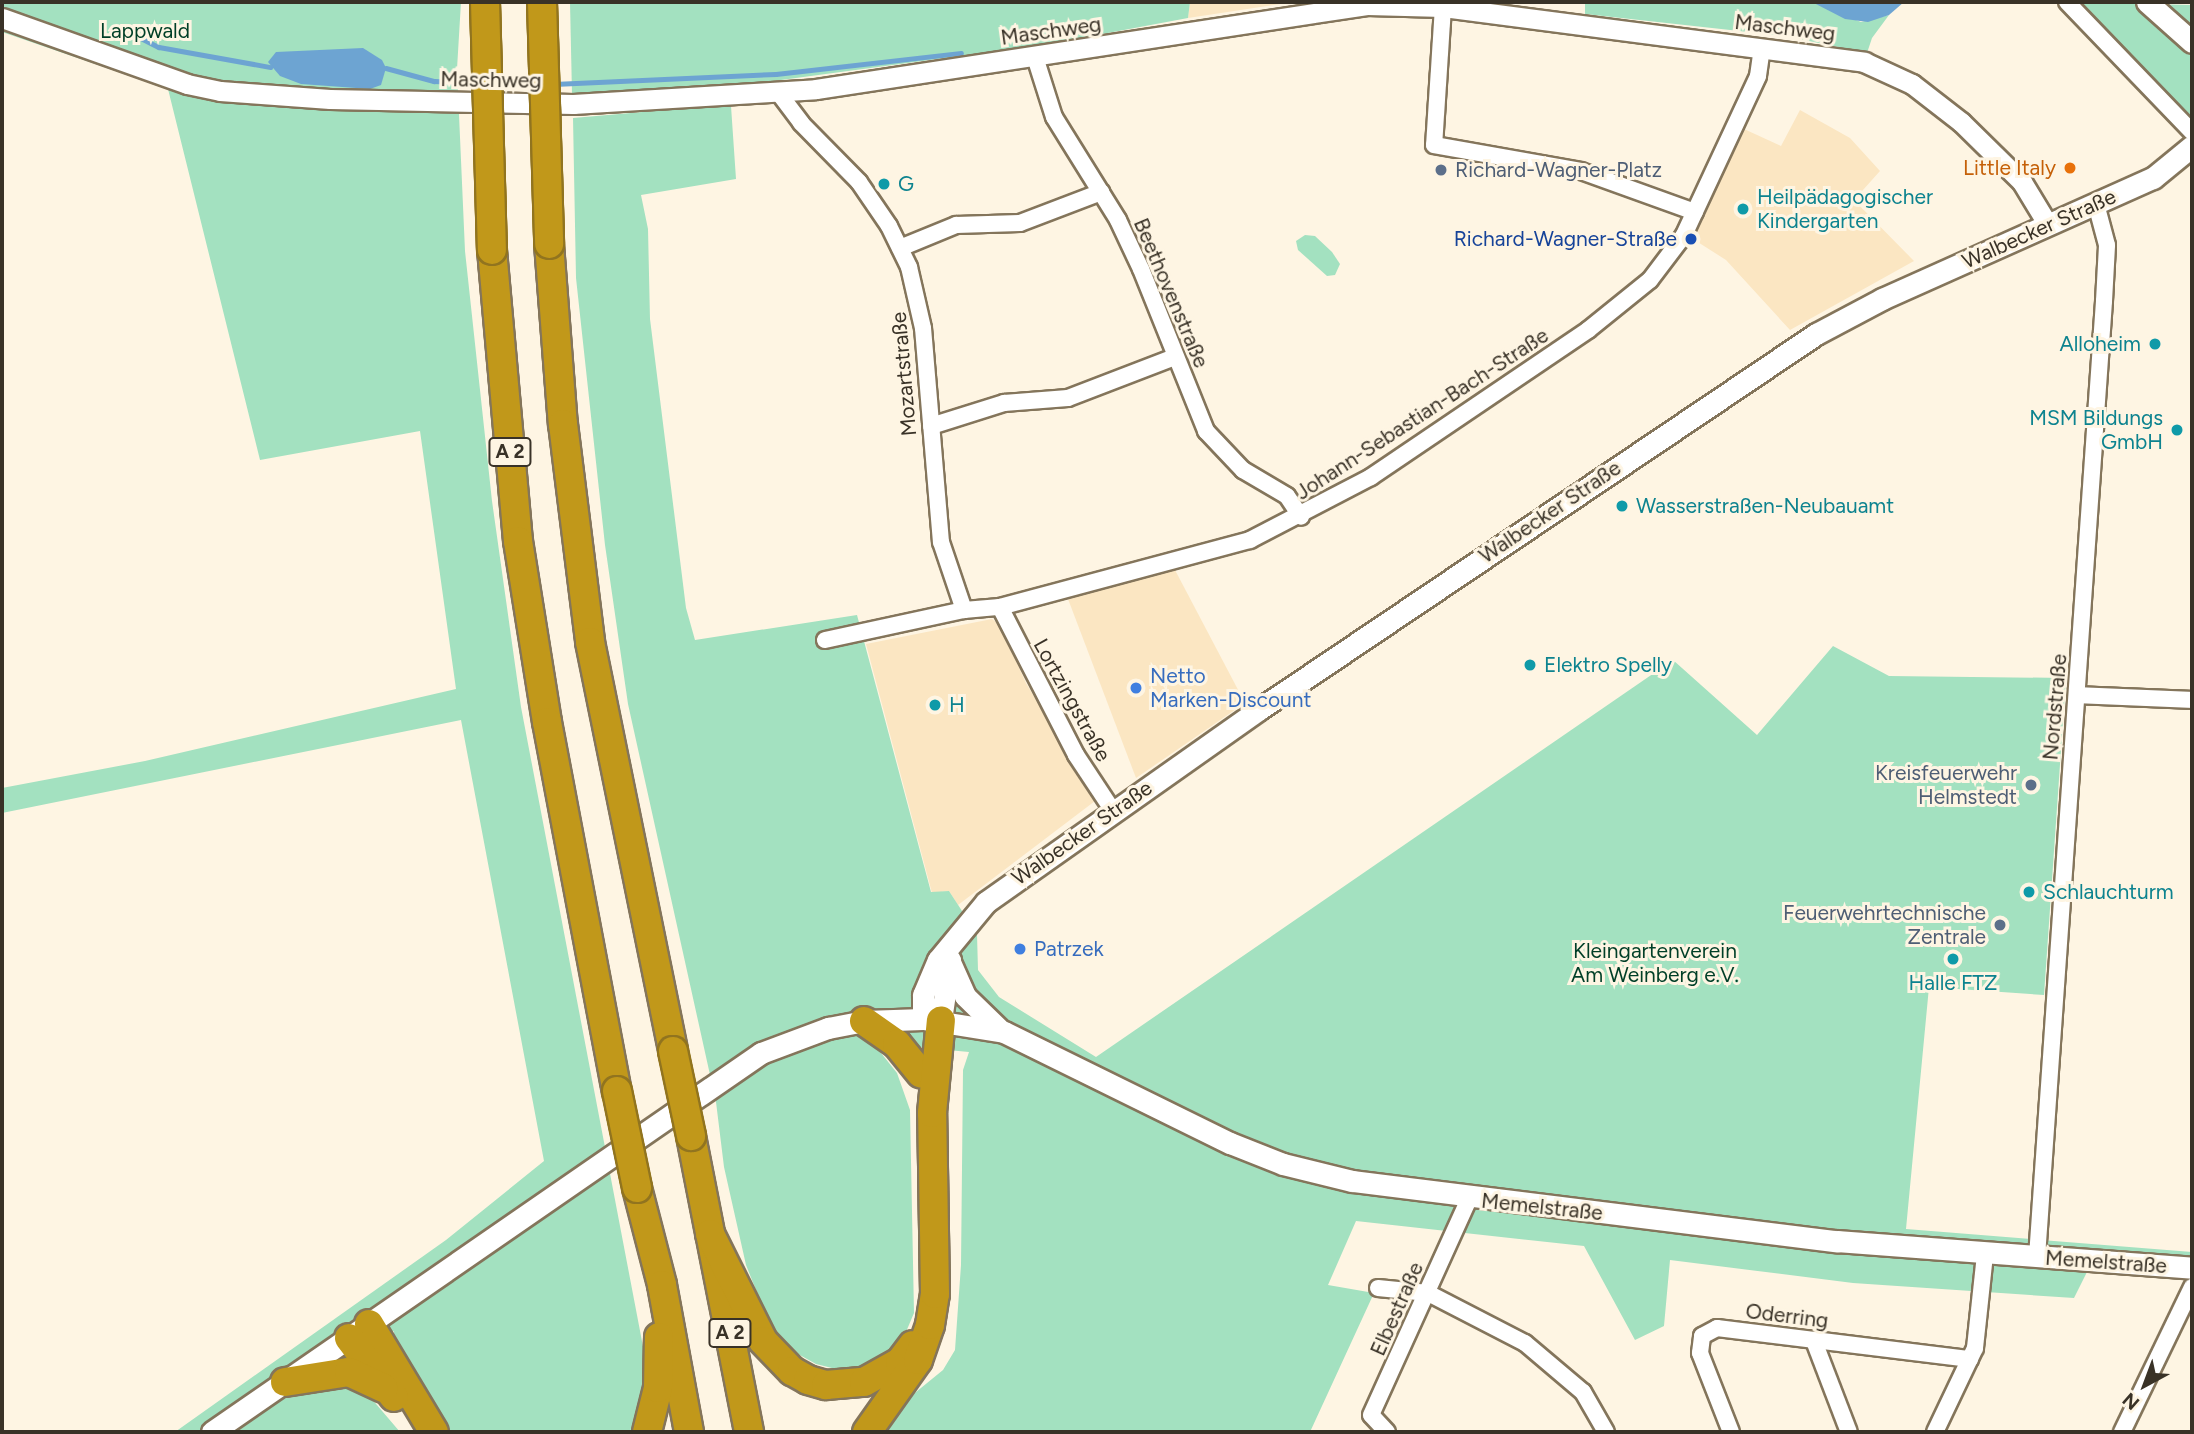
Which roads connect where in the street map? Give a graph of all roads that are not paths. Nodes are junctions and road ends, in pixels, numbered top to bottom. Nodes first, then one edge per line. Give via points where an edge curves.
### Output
1 (485, 2) edge
2 (542, 2) edge
3 (2067, 2) edge
4 (2147, 2) edge
5 (2164, 2) edge
6 (1443, 7) junction
7 (2, 18) edge
8 (2192, 25) edge
9 (2192, 42) edge
10 (1762, 48) junction
11 (1035, 57) junction
12 (778, 92) junction
13 (2192, 131) edge
14 (2192, 146) edge
15 (1101, 192) junction
16 (2096, 204) junction
17 (1695, 212) junction
18 (2048, 225) junction
19 (900, 248) junction
20 (1175, 357) junction
21 (931, 426) junction
22 (1301, 517) junction
23 (1000, 607) junction
24 (964, 610) junction
25 (825, 640) dead end
26 (2077, 695) junction
27 (2192, 700) edge
28 (1113, 811) junction
29 (950, 954) junction
30 (932, 1020) junction
31 (864, 1021) junction
32 (1004, 1032) junction
33 (921, 1074) junction
34 (932, 1113) junction
35 (1469, 1199) junction
36 (710, 1234) junction
37 (1985, 1255) junction
38 (2037, 1257) junction
39 (2192, 1268) edge
40 (662, 1285) junction
41 (2192, 1287) edge
42 (1378, 1288) dead end
43 (1428, 1293) junction
44 (934, 1294) junction
45 (359, 1331) junction
46 (1814, 1341) junction
47 (1970, 1359) junction
48 (285, 1382) junction
49 (391, 1394) junction
50 (212, 1432) edge
51 (422, 1432) edge
52 (434, 1432) edge
53 (647, 1432) edge
54 (688, 1432) edge
55 (749, 1432) edge
56 (867, 1432) edge
57 (1387, 1432) edge
58 (1606, 1432) edge
59 (1731, 1432) edge
60 (1849, 1432) edge
61 (1935, 1432) edge
62 (2122, 1432) edge

1 - 40 highway, A 2, bridge via 492,250 518,541 547,722 617,1091
2 - 36 highway, A 2, bridge via 549,244 563,424 590,642
3 - 13 street
4 - 9 main road
5 - 8 main road
6 - 10 street, Maschweg
6 - 11 street, Maschweg via 1367,5
6 - 17 street via 1434,145 1581,171
7 - 12 street, Maschweg via 187,84 251,95 573,104
10 - 17 street, Johann-Sebastian-Bach-Straße via 1758,76
10 - 18 street, Maschweg via 1864,62 1912,84 2004,162 2032,195
11 - 12 street, Maschweg
11 - 15 street, Beethovenstraße via 1050,107
12 - 19 street, Mozartstraße via 801,123 859,182
14 - 16 main road, Walbecker Straße via 2153,178
15 - 19 street via 1020,223 956,225
15 - 20 street, Beethovenstraße via 1142,270
16 - 18 main road, Walbecker Straße
16 - 26 street, Nordstraße via 2107,245
17 - 22 street, Johann-Sebastian-Bach-Straße via 1672,252 1625,303 1371,477
18 - 28 main road, Walbecker Straße via 1882,299 1776,358
19 - 21 street, Mozartstraße via 920,305
20 - 21 street via 1068,398 1004,403
20 - 22 street, Beethovenstraße via 1206,431 1218,447 1254,478 1287,496
21 - 24 street, Mozartstraße via 941,542
22 - 23 street, Johann-Sebastian-Bach-Straße via 1250,540
23 - 24 street, Johann-Sebastian-Bach-Straße
23 - 28 street, Lortzingstraße via 1035,681
24 - 25 street, Johann-Sebastian-Bach-Straße
26 - 27 street
26 - 38 street, Nordstraße
28 - 29 main road, Walbecker Straße via 986,902
29 - 30 main road, Walbecker Straße via 938,960 925,989
29 - 32 main road via 965,996
30 - 31 main road, Memelstraße
30 - 32 main road, Memelstraße
30 - 33 highway
30 - 34 highway
31 - 33 highway via 897,1044
31 - 45 main road, Memelstraße via 828,1028 761,1053
32 - 35 main road, Memelstraße via 1189,1124 1283,1164 1352,1181
33 - 34 highway
34 - 44 highway
35 - 37 main road, Memelstraße
35 - 43 street, Elbestraße
36 - 44 highway via 763,1341 792,1371 808,1380 844,1385 881,1376 913,1345
36 - 55 highway, A 2
37 - 38 main road, Memelstraße
37 - 47 street via 1978,1337
38 - 39 main road, Memelstraße
40 - 53 highway via 659,1388
40 - 54 highway, A 2
41 - 62 street
42 - 43 street
43 - 57 street, Elbestraße via 1371,1415
43 - 58 street via 1525,1343 1583,1392
44 - 56 highway via 918,1360
45 - 48 main road, Memelstraße
45 - 49 highway
45 - 52 highway
46 - 47 street, Oderring
46 - 59 street, Oderring via 1717,1328 1702,1336 1700,1353
46 - 60 street
47 - 61 street
48 - 49 highway via 349,1372
48 - 50 main road, Memelstraße
49 - 51 highway

